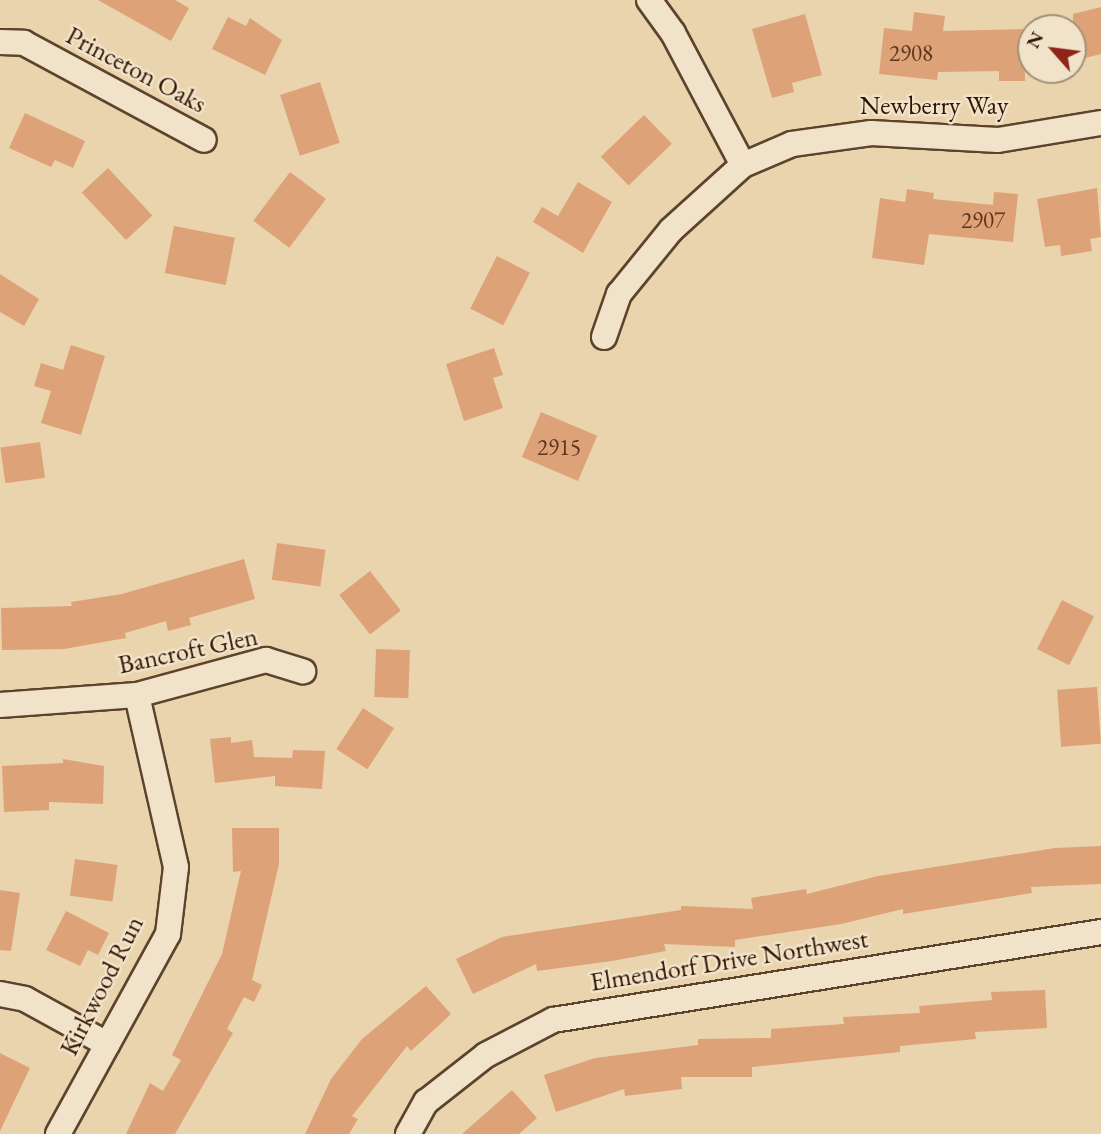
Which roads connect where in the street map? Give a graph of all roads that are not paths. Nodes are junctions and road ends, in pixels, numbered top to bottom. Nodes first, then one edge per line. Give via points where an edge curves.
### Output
1 (649, 0) edge
2 (0, 42) edge
3 (1101, 123) edge
4 (204, 140) dead end
5 (743, 165) junction
6 (604, 337) dead end
7 (303, 671) dead end
8 (137, 695) junction
9 (0, 705) edge
10 (1101, 932) edge
11 (0, 993) edge
12 (107, 1044) junction
13 (58, 1134) edge
14 (408, 1134) edge

1 - 5 street via 673,33
2 - 4 street, Princeton Oaks via 24,43
3 - 5 street, Newberry Way via 998,140 871,133 792,144
5 - 6 street, Newberry Way via 671,230 619,294
7 - 8 street, Bancroft Glen via 266,660
8 - 9 street, Bancroft Glen
8 - 12 street, Kirkwood Run via 176,866 167,934
10 - 14 street, Elmendorf Drive Northwest via 554,1020 486,1055 426,1102
11 - 12 street via 25,999
12 - 13 street, Kirkwood Run

